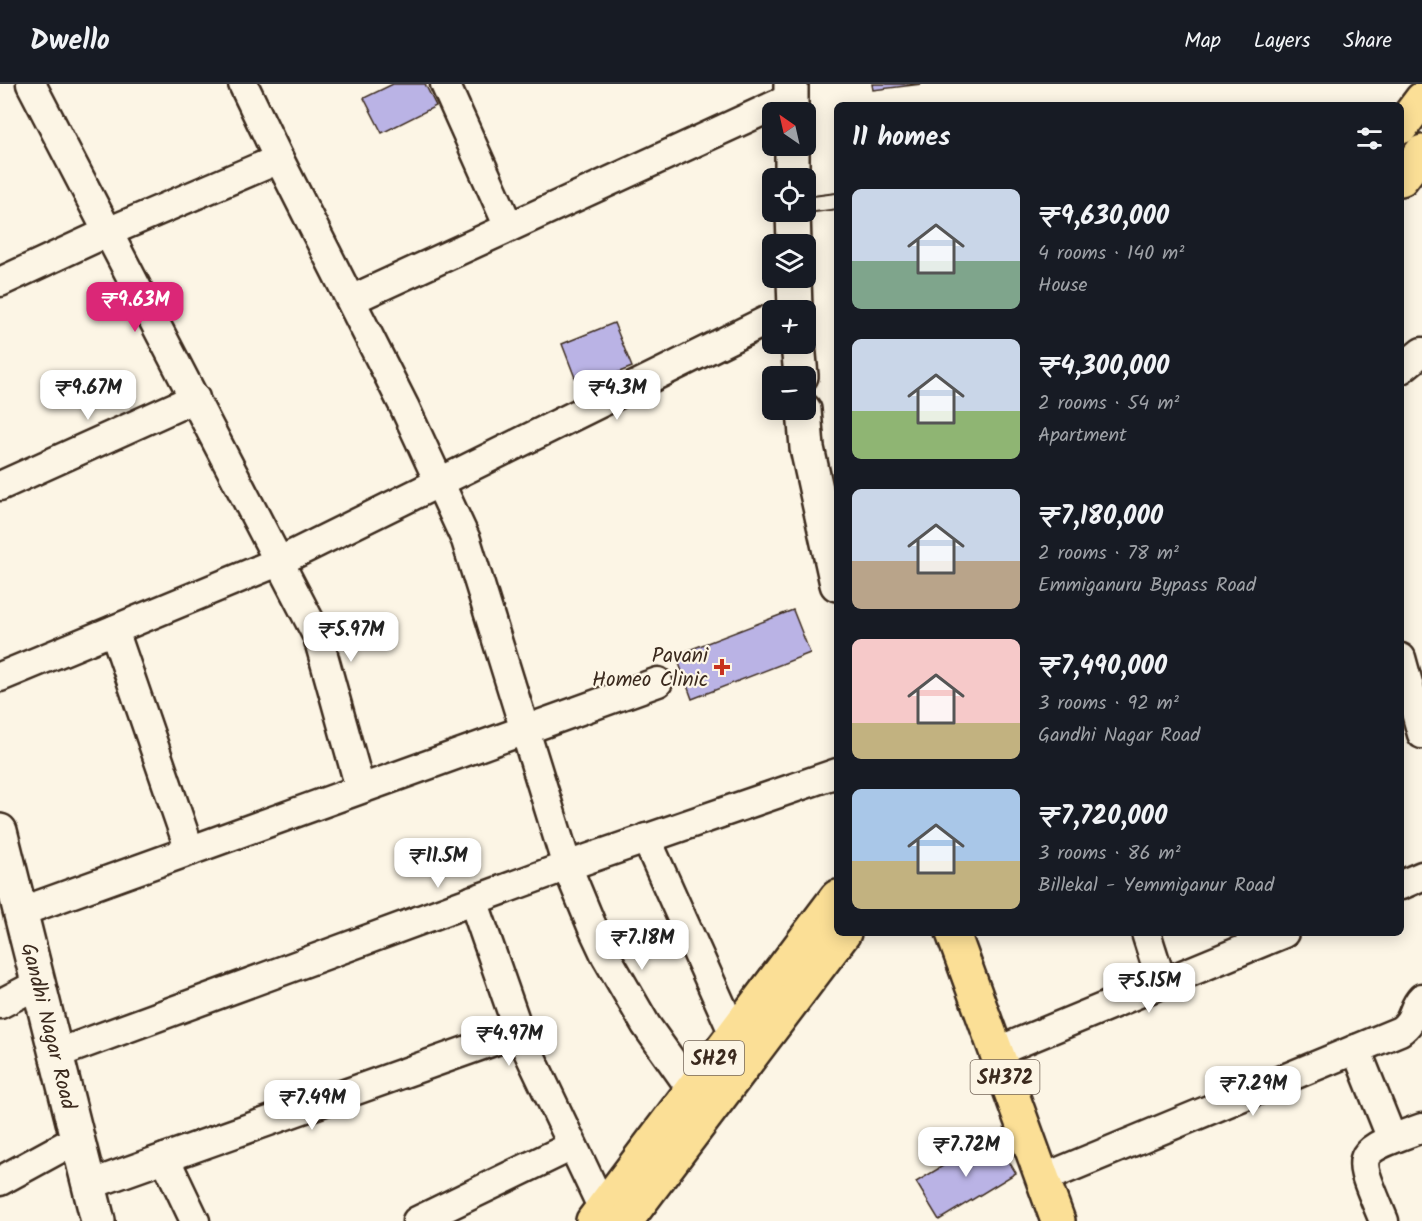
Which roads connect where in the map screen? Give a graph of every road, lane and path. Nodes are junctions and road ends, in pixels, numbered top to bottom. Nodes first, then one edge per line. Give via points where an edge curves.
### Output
1 (32, 84) edge
2 (243, 84) edge
3 (445, 84) edge
4 (791, 98) edge
5 (1422, 99) edge
6 (1404, 123) edge
7 (1422, 152) edge
8 (279, 159) junction
9 (1404, 175) edge
10 (834, 201) edge
11 (816, 204) edge
12 (509, 227) junction
13 (108, 232) junction
14 (0, 282) edge
15 (351, 300) junction
16 (762, 319) edge
17 (1422, 352) edge
18 (1404, 367) edge
19 (195, 398) junction
20 (805, 420) edge
21 (440, 482) junction
22 (0, 486) edge
23 (280, 561) junction
24 (834, 570) edge
25 (114, 630) junction
26 (1404, 668) edge
27 (0, 677) edge
28 (658, 682) dead end
29 (523, 729) junction
30 (1422, 734) edge
31 (834, 774) edge
32 (360, 788) junction
33 (0, 831) edge
34 (646, 838) junction
35 (190, 851) junction
36 (567, 866) junction
37 (1422, 876) edge
38 (1404, 884) edge
39 (473, 900) junction
40 (834, 901) edge
41 (20, 912) junction
42 (841, 936) edge
43 (954, 936) edge
44 (1147, 936) edge
45 (1277, 936) edge
46 (1162, 983) junction
47 (38, 984) junction
48 (1422, 998) edge
49 (0, 1004) edge
50 (519, 1032) junction
51 (733, 1032) junction
52 (1356, 1049) junction
53 (996, 1052) junction
54 (56, 1054) junction
55 (692, 1090) junction
56 (1422, 1128) edge
57 (77, 1139) junction
58 (1392, 1139) junction
59 (572, 1146) junction
60 (165, 1158) junction
61 (1042, 1179) junction
62 (0, 1181) edge
63 (89, 1185) junction
64 (607, 1217) edge
65 (98, 1221) edge
66 (195, 1221) edge
67 (417, 1221) edge
68 (1058, 1221) edge
69 (1384, 1221) edge

1 - 13 street
2 - 8 street
3 - 12 street
4 - 12 street
5 - 6 main road
7 - 9 main road
8 - 13 street
8 - 15 street
10 - 11 lane
12 - 15 street
13 - 14 street
13 - 19 street
15 - 21 street
16 - 21 street
17 - 18 street
19 - 22 street
19 - 23 street
20 - 24 street via 807,448
21 - 23 street
21 - 29 street via 466,540
23 - 25 street
23 - 32 street via 318,637
25 - 27 street
25 - 35 street
26 - 30 street
28 - 29 street
29 - 32 street
29 - 36 street
31 - 34 street
32 - 35 street
33 - 41 street, Gandhi Nagar Road
34 - 36 street
34 - 51 street
35 - 41 street
36 - 39 street
36 - 55 street via 606,956 646,1025
37 - 38 street
39 - 50 street
39 - 54 street
40 - 51 main road, SH29
41 - 47 street, Gandhi Nagar Road
42 - 64 main road, SH29
43 - 53 main road, SH372
44 - 46 street
45 - 46 street
46 - 53 street
47 - 49 street
47 - 54 street, Gandhi Nagar Road
48 - 52 street via 1410,1024
50 - 59 street
50 - 60 street
51 - 55 main road, SH29
52 - 58 street
52 - 61 street
53 - 61 main road, SH372
54 - 57 street, Gandhi Nagar Road
55 - 64 main road, SH29
56 - 58 street
57 - 62 street
57 - 63 street, Gandhi Nagar Road
58 - 69 street via 1376,1144 1363,1163
59 - 64 street
59 - 67 street
60 - 63 street
60 - 66 street
61 - 68 main road, SH372
63 - 65 street, Gandhi Nagar Road

